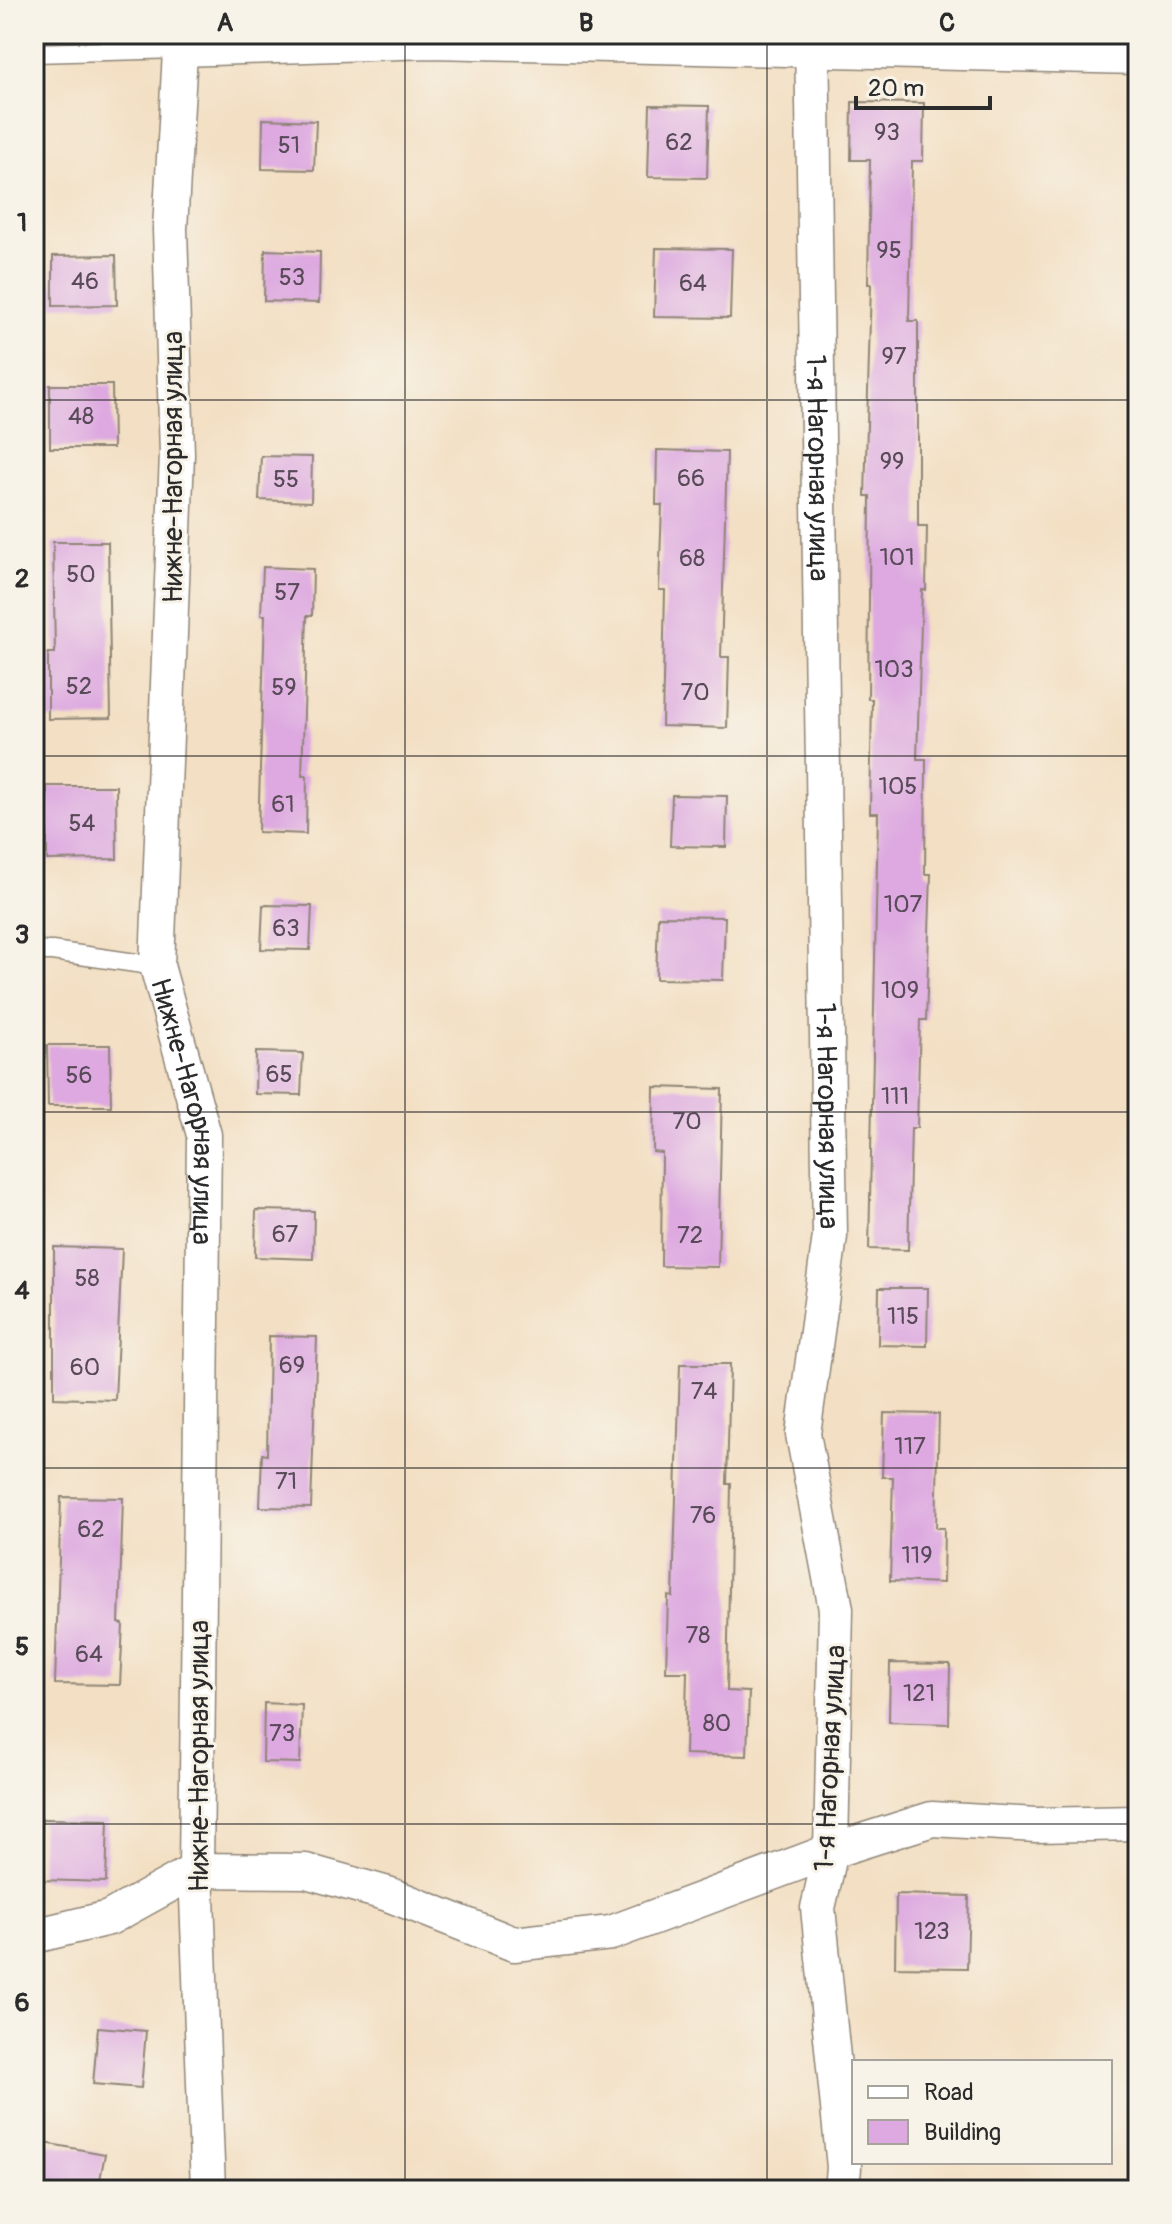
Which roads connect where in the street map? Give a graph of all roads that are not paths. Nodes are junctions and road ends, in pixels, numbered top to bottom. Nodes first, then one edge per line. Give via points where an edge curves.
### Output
1 (812, 41) edge
2 (181, 42) edge
3 (34, 53) edge
4 (1138, 57) edge
5 (34, 951) edge
6 (157, 966) junction
7 (1138, 1823) edge
8 (831, 1851) junction
9 (196, 1870) junction
10 (34, 1936) edge
11 (208, 2190) edge
12 (842, 2190) edge

1 - 2 street
1 - 4 street
1 - 8 street, 1-я Нагорная улица via 830,1236 803,1434 836,1609
2 - 3 lane
2 - 6 street, Нижне-Нагорная улица via 170,229 177,454
5 - 6 lane
6 - 9 street, Нижне-Нагорная улица via 204,1135
7 - 8 street via 932,1819
8 - 9 street via 611,1933 514,1944 388,1894 306,1871
8 - 12 street, 1-я Нагорная улица via 818,1908
9 - 10 street via 109,1918
9 - 11 street, Нижне-Нагорная улица

